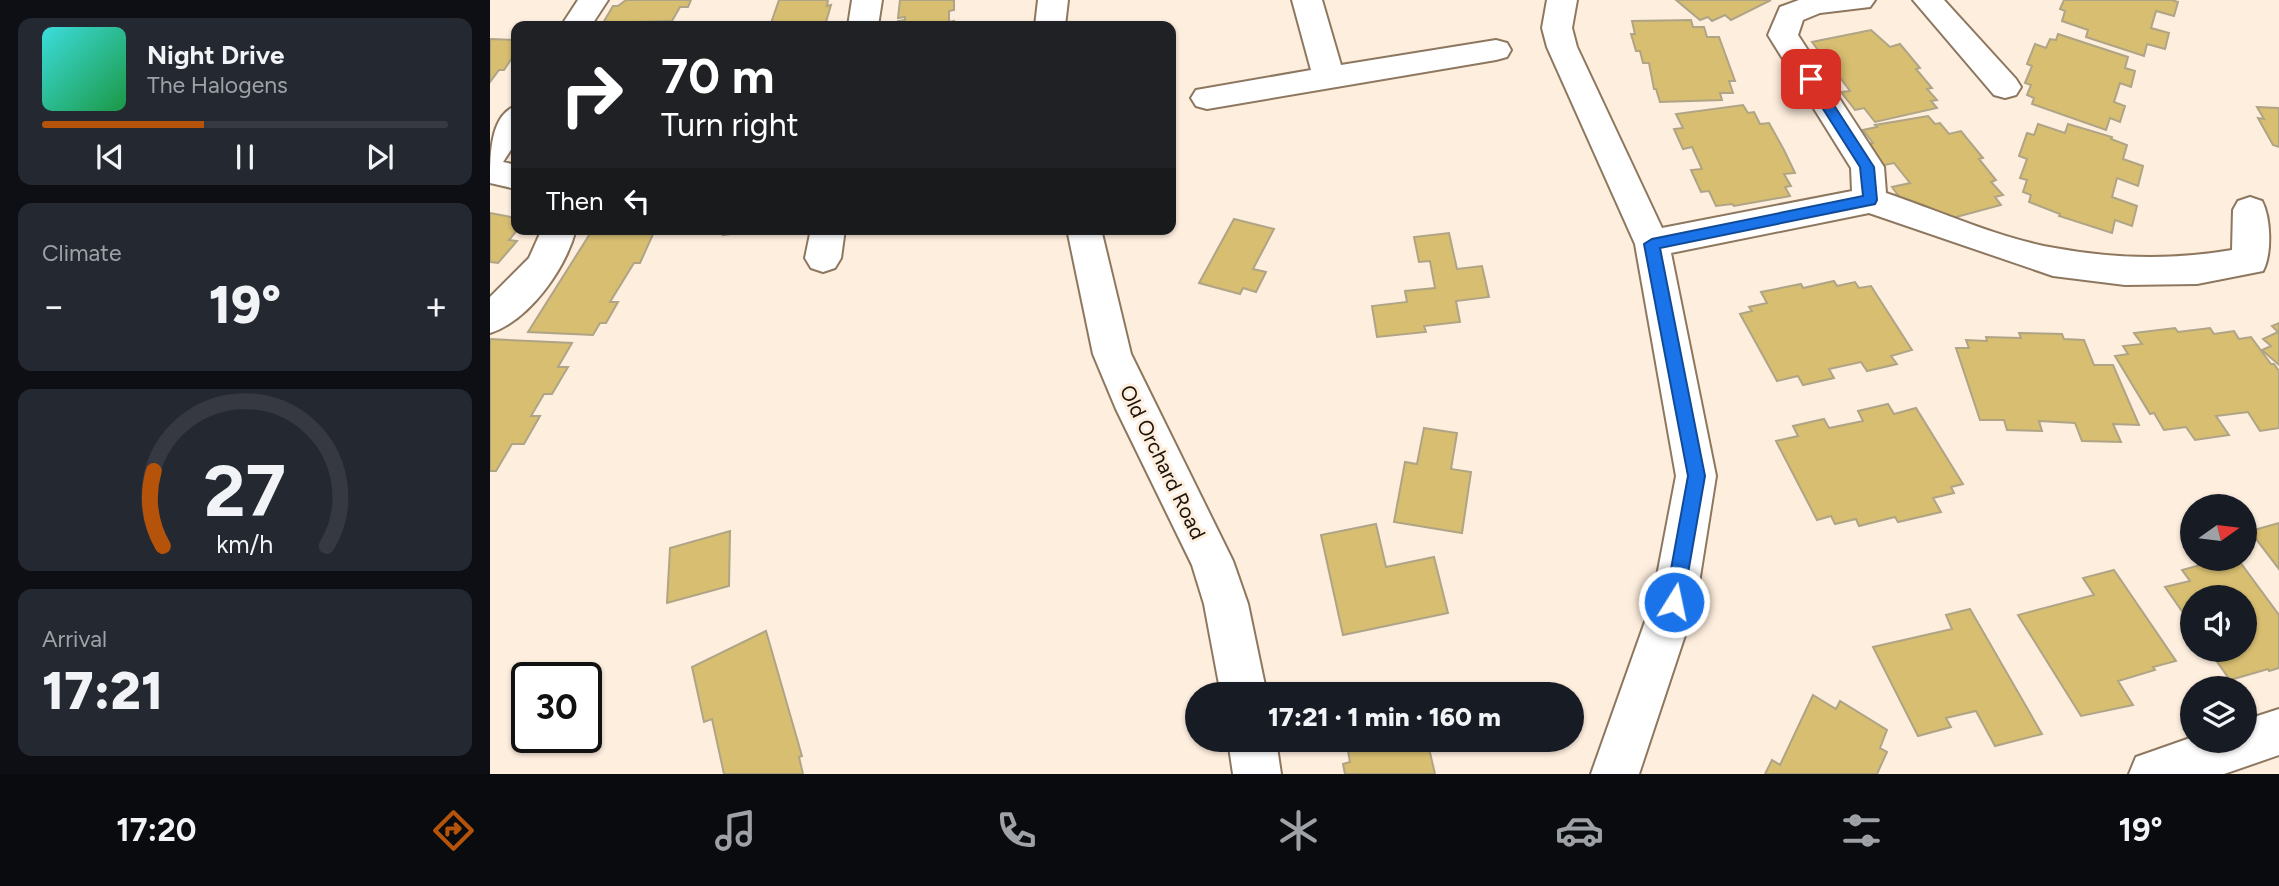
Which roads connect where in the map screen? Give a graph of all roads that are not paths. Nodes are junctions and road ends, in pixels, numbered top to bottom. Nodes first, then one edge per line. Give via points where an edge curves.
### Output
1 (593, 0) edge
2 (867, 0) edge
3 (1053, 0) edge
4 (1307, 0) edge
5 (1562, 0) edge
6 (1860, 0) edge
7 (1928, 0) edge
8 (579, 21) edge
9 (864, 21) edge
10 (1051, 21) edge
11 (1496, 50) dead end
12 (1329, 78) junction
13 (2005, 87) dead end
14 (1207, 98) dead end
15 (511, 124) edge
16 (490, 156) edge
17 (490, 171) edge
18 (511, 176) edge
19 (1870, 200) junction
20 (2250, 210) dead end
21 (557, 235) edge
22 (1085, 235) edge
23 (1652, 244) junction
24 (490, 318) edge
25 (1241, 682) edge
26 (2279, 732) edge
27 (1254, 752) edge
28 (1257, 774) edge
29 (1615, 774) edge
30 (2153, 774) edge

1 - 8 street
2 - 9 street
3 - 10 street
4 - 12 street
5 - 23 street via 1557,28 1562,47
6 - 19 street via 1816,4 1790,14 1783,35 1867,167
7 - 13 street
11 - 12 street
12 - 14 street
15 - 16 street
17 - 18 street
19 - 20 street via 2053,262 2125,271 2197,270 2250,261
19 - 23 street
21 - 24 street via 547,261 530,284
22 - 25 street, Old Orchard Road via 1112,354 1212,561
23 - 29 street via 1696,476 1674,602
26 - 30 street
27 - 28 street

